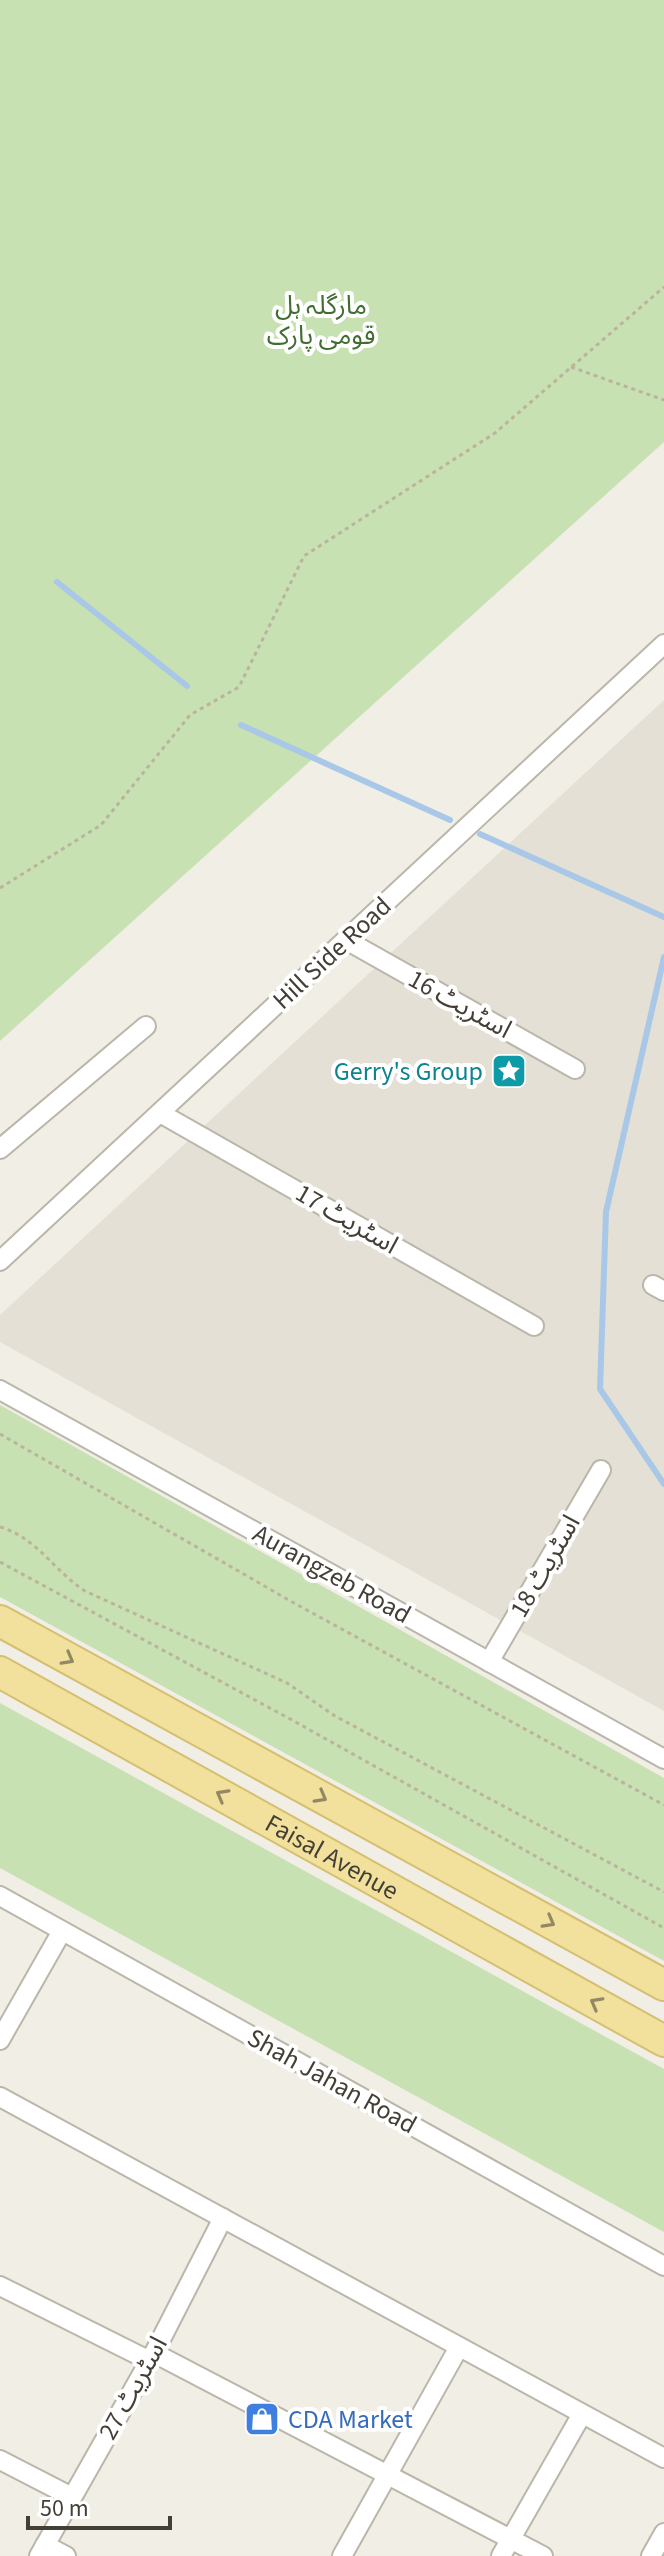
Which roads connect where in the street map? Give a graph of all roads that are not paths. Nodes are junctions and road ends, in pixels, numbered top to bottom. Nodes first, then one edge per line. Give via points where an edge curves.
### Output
1 (664, 644) edge
2 (346, 940) junction
3 (146, 1026) dead end
4 (575, 1069) dead end
5 (160, 1113) junction
6 (0, 1149) edge
7 (0, 1261) edge
8 (534, 1326) dead end
9 (0, 1390) edge
10 (601, 1470) dead end
11 (0, 1621) edge
12 (489, 1662) junction
13 (0, 1672) edge
14 (664, 1759) edge
15 (0, 1896) edge
16 (62, 1931) junction
17 (664, 1985) edge
18 (0, 2040) edge
19 (664, 2041) edge
20 (0, 2097) edge
21 (223, 2218) junction
22 (664, 2266) edge
23 (0, 2286) edge
24 (459, 2347) junction
25 (151, 2356) junction
26 (582, 2414) junction
27 (664, 2458) edge
28 (0, 2460) edge
29 (386, 2474) junction
30 (72, 2497) junction
31 (664, 2533) edge
32 (510, 2539) junction
33 (42, 2550) edge
34 (66, 2556) edge
35 (342, 2556) edge
36 (501, 2556) edge
37 (543, 2556) edge
38 (651, 2556) edge

1 - 2 street, Hill Side Road
2 - 4 street, اسٹریٹ 16
2 - 5 street, Hill Side Road
3 - 6 street
5 - 7 street, Hill Side Road
5 - 8 street, اسٹریٹ 17
9 - 12 street, Aurangzeb Road
10 - 12 street, اسٹریٹ 18
11 -> 17 main road, Faisal Avenue
12 - 14 street, Aurangzeb Road
19 -> 13 main road, Faisal Avenue
15 - 16 street, Shah Jahan Road
16 - 18 street
16 - 22 street, Shah Jahan Road
20 - 21 street
21 - 24 street
21 - 25 street, اسٹریٹ 27
23 - 25 street
24 - 26 street
24 - 29 street
25 - 29 street
25 - 30 street, اسٹریٹ 27
26 - 27 street
26 - 32 street
28 - 30 street
29 - 32 street
29 - 35 street
30 - 33 street, اسٹریٹ 27
31 - 38 street
32 - 36 street
32 - 37 street
33 - 34 street

